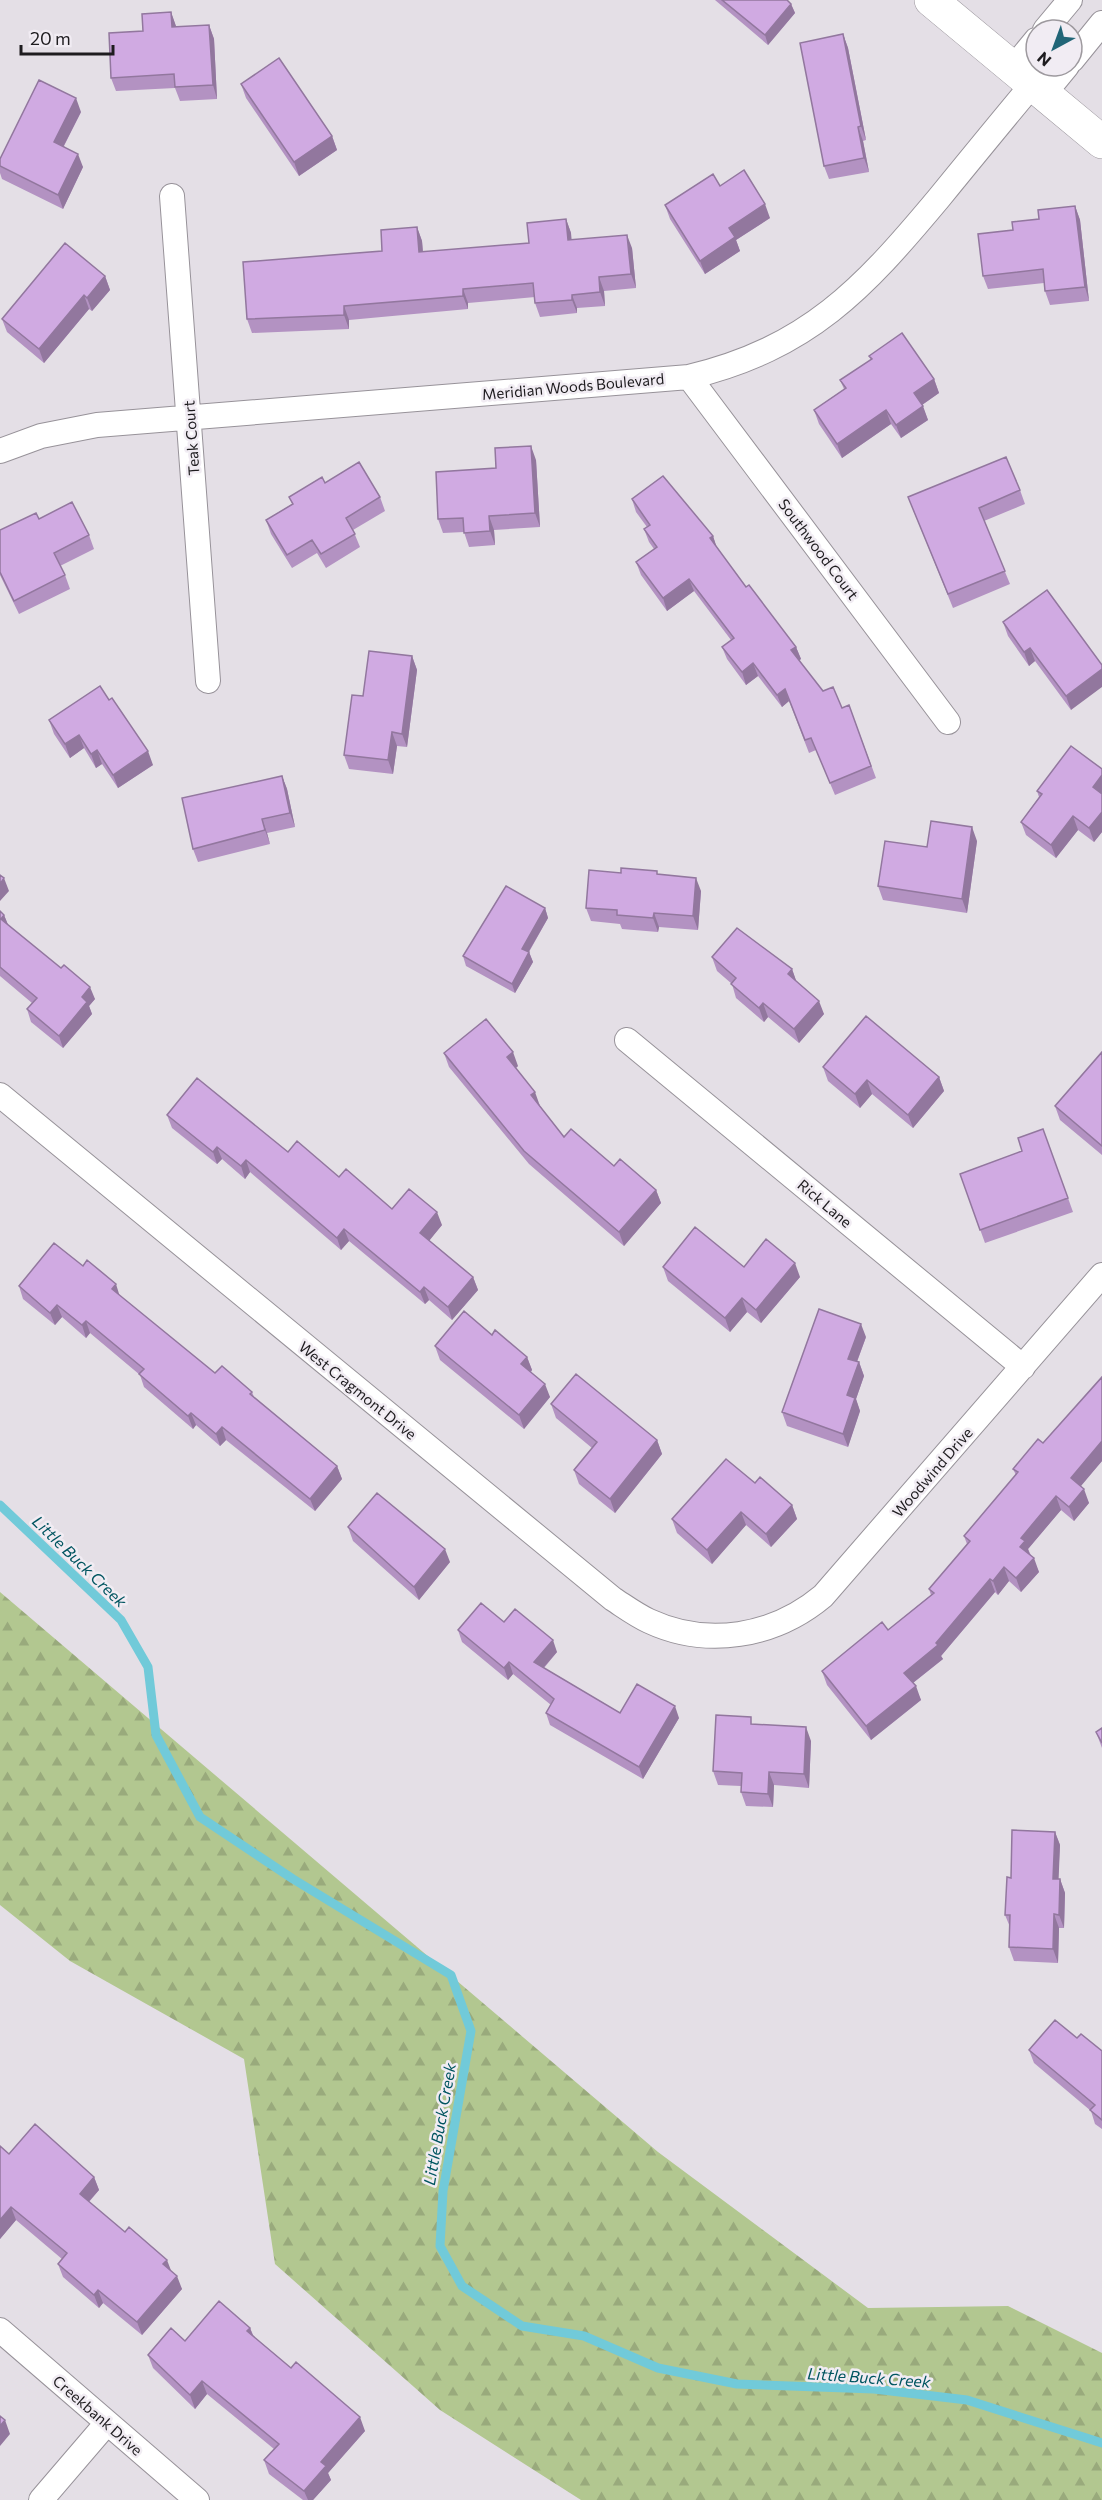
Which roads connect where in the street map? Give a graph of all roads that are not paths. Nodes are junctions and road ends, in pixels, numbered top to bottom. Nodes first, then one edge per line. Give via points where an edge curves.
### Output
1 (931, 0) edge
2 (1070, 0) edge
3 (1055, 18) edge
4 (1102, 23) edge
5 (1084, 45) edge
6 (1031, 78) edge
7 (1039, 78) edge
8 (1030, 82) junction
9 (1102, 142) edge
10 (172, 196) dead end
11 (689, 377) junction
12 (189, 418) junction
13 (0, 451) edge
14 (208, 681) dead end
15 (948, 722) dead end
16 (627, 1040) dead end
17 (0, 1095) edge
18 (1102, 1275) edge
19 (1023, 1367) junction
20 (739, 1634) joint
21 (0, 2330) edge
22 (107, 2423) junction
23 (41, 2500) edge
24 (197, 2500) edge

1 - 8 street
2 - 3 street
4 - 5 street
6 - 8 street
7 - 8 street
8 - 9 street
8 - 11 street, Meridian Woods Boulevard via 893,254 842,303 808,328 757,356
10 - 12 street, Teak Court
11 - 12 street, Meridian Woods Boulevard
11 - 15 street, Southwood Court
12 - 13 street, Meridian Woods Boulevard via 83,427
12 - 14 street, Teak Court
16 - 19 street, Rick Lane
17 - 20 street, West Cragmont Drive via 613,1599 672,1630 698,1635
18 - 19 street, Woodwind Drive
19 - 20 street, Woodwind Drive via 831,1589 785,1621
21 - 22 street, Creekbank Drive
22 - 23 street
22 - 24 street, Creekbank Drive

